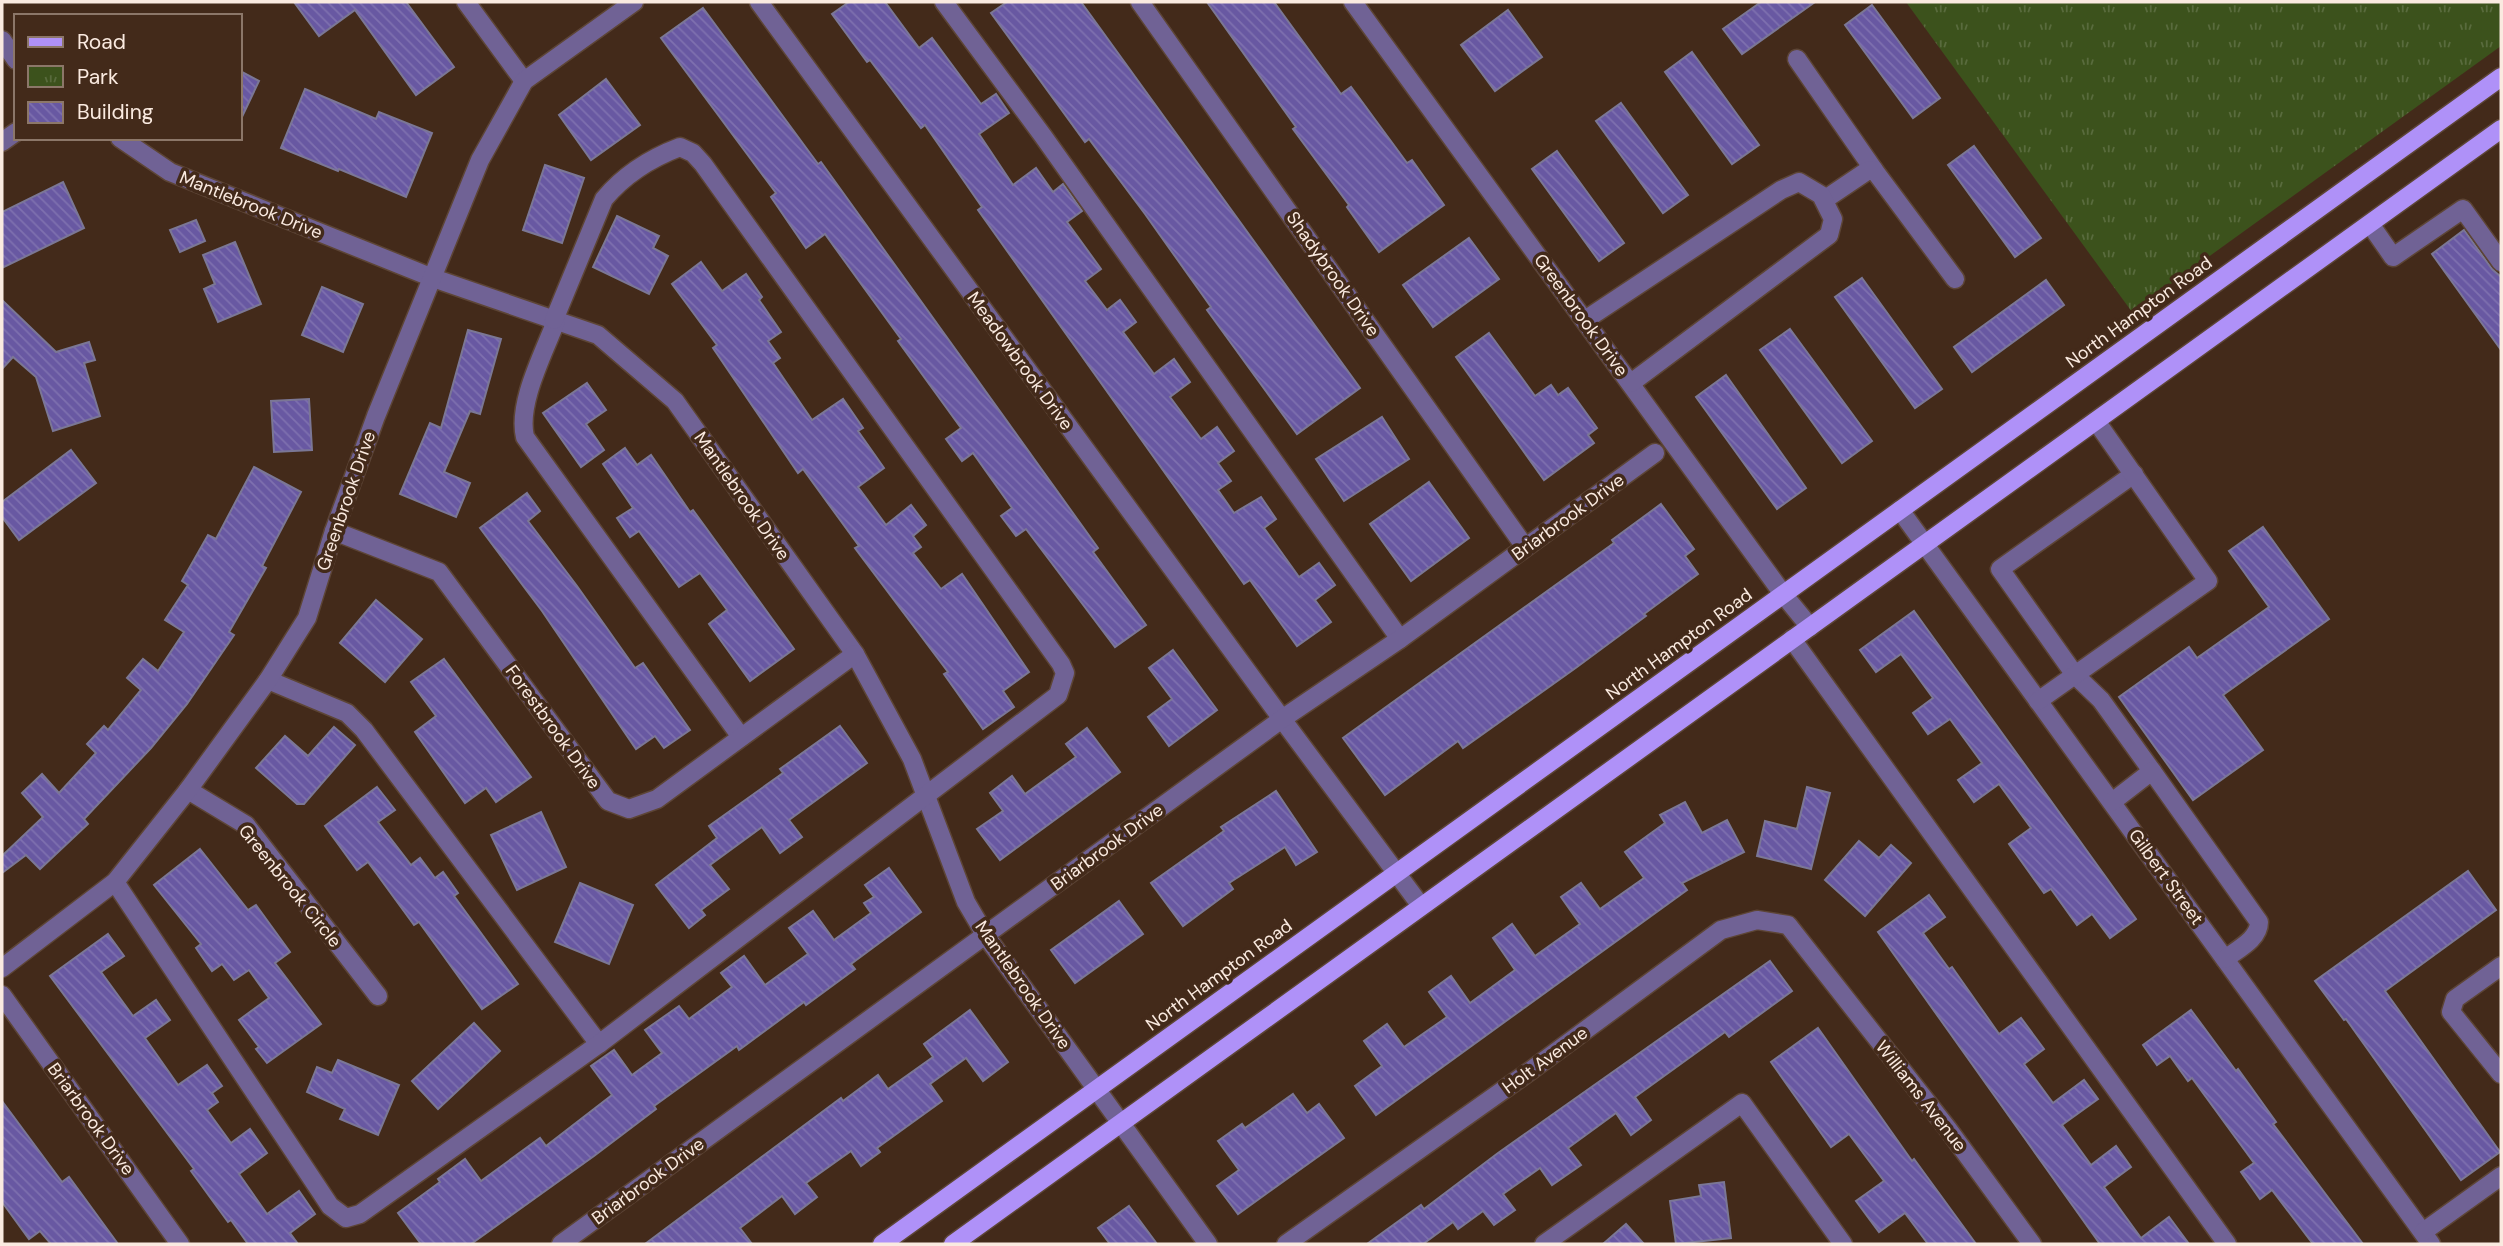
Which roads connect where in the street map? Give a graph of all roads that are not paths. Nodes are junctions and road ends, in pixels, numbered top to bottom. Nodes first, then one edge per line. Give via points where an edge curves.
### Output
1 (466, 2) edge
2 (634, 2) edge
3 (758, 2) edge
4 (944, 2) edge
5 (1140, 2) edge
6 (1353, 2) edge
7 (2, 40) edge
8 (14, 57) edge
9 (1797, 60) dead end
10 (2501, 77) edge
11 (524, 81) junction
12 (2501, 130) edge
13 (123, 140) edge
14 (1874, 170) junction
15 (1824, 200) junction
16 (2370, 224) junction
17 (2501, 262) edge
18 (433, 278) junction
19 (1955, 279) dead end
20 (555, 320) junction
21 (1585, 320) junction
22 (1631, 383) junction
23 (2096, 421) junction
24 (1655, 453) dead end
25 (2134, 474) junction
26 (1900, 510) junction
27 (334, 531) junction
28 (1925, 544) junction
29 (1525, 547) junction
30 (1783, 594) junction
31 (1810, 627) junction
32 (1400, 639) junction
33 (1792, 639) junction
34 (855, 654) junction
35 (2075, 675) junction
36 (268, 680) junction
37 (2038, 701) junction
38 (1282, 719) junction
39 (741, 737) junction
40 (2152, 771) junction
41 (188, 790) junction
42 (925, 796) junction
43 (2112, 802) junction
44 (1396, 874) junction
45 (115, 882) junction
46 (1421, 906) junction
47 (986, 936) junction
48 (1806, 949) joint
49 (2225, 959) junction
50 (2501, 966) edge
51 (2, 968) edge
52 (2, 995) edge
53 (378, 996) dead end
54 (599, 1044) junction
55 (2501, 1074) edge
56 (1097, 1090) junction
57 (1121, 1122) junction
58 (2501, 1176) edge
59 (2427, 1238) edge
60 (180, 1244) edge
61 (561, 1244) edge
62 (881, 1244) edge
63 (953, 1244) edge
64 (1208, 1244) edge
65 (1286, 1244) edge
66 (1544, 1244) edge
67 (1843, 1244) edge
68 (2032, 1244) edge
69 (2227, 1244) edge

1 - 11 street
2 - 11 street, Greenbrook Drive
3 - 38 street, Meadowbrook Drive
4 - 32 street
5 - 29 street, Shadybrook Drive
6 - 21 street, Greenbrook Drive
7 - 8 street
9 - 14 street
10 - 26 main road, North Hampton Road
11 - 18 street, Greenbrook Drive via 480,160
12 - 16 main road
13 - 18 street, Mantlebrook Drive via 170,172
14 - 15 street
14 - 19 street
15 - 21 street via 1799,182 1781,190
15 - 22 street via 1833,219 1829,235
16 - 17 street via 2393,257 2463,209
16 - 23 main road
18 - 20 street, Mantlebrook Drive
18 - 27 street, Greenbrook Drive
20 - 34 street, Mantlebrook Drive via 598,335 676,401
20 - 39 street via 527,401 522,424 525,437
20 - 42 street via 604,199 616,184 658,155 680,147 693,153 963,524 1065,673 1058,695
21 - 22 street, Greenbrook Drive
22 - 30 street, Greenbrook Drive
23 - 25 street
23 - 28 main road
24 - 29 street, Briarbrook Drive
25 - 35 street via 2208,581
25 - 35 street via 2000,569
26 - 28 street, Gilbert Street
26 - 30 main road, North Hampton Road
27 - 36 street, Greenbrook Drive via 307,618
27 - 39 street, Forestbrook Drive via 439,572 608,801 629,809 657,799
28 - 31 main road
28 - 37 street, Gilbert Street
29 - 32 street, Briarbrook Drive
30 - 31 street, Greenbrook Drive
30 - 44 main road, North Hampton Road
31 - 33 main road
32 - 38 street, Briarbrook Drive
33 - 46 main road
33 - 69 street
34 - 39 street, Forestbrook Drive
34 - 42 street, Mantlebrook Drive via 912,759
35 - 37 street
35 - 40 street via 2101,699
36 - 41 street, Greenbrook Drive
36 - 54 street via 347,713 365,730
37 - 43 street, Gilbert Street
38 - 44 street, Meadowbrook Drive
38 - 47 street, Briarbrook Drive
40 - 43 street
40 - 49 street via 2255,915 2259,930 2255,936
41 - 45 street, Greenbrook Drive
41 - 53 street, Greenbrook Circle via 246,825
42 - 47 street, Mantlebrook Drive via 966,902
42 - 54 street
43 - 49 street, Gilbert Street
44 - 46 street, Meadowbrook Drive
44 - 56 main road, North Hampton Road
45 - 51 street, Greenbrook Drive
45 - 54 street via 330,1206 346,1218 360,1214
46 - 57 main road
47 - 56 street, Mantlebrook Drive
47 - 61 street, Briarbrook Drive
48 - 65 street, Holt Avenue via 1788,925 1757,920 1721,930
48 - 68 street, Williams Avenue
49 - 59 street, Gilbert Street
50 - 55 street via 2455,999 2451,1012
52 - 60 street, Briarbrook Drive
56 - 57 street, Mantlebrook Drive
56 - 62 main road, North Hampton Road
57 - 63 main road
57 - 64 street, Mantlebrook Drive
58 - 59 street
66 - 67 street via 1742,1103

